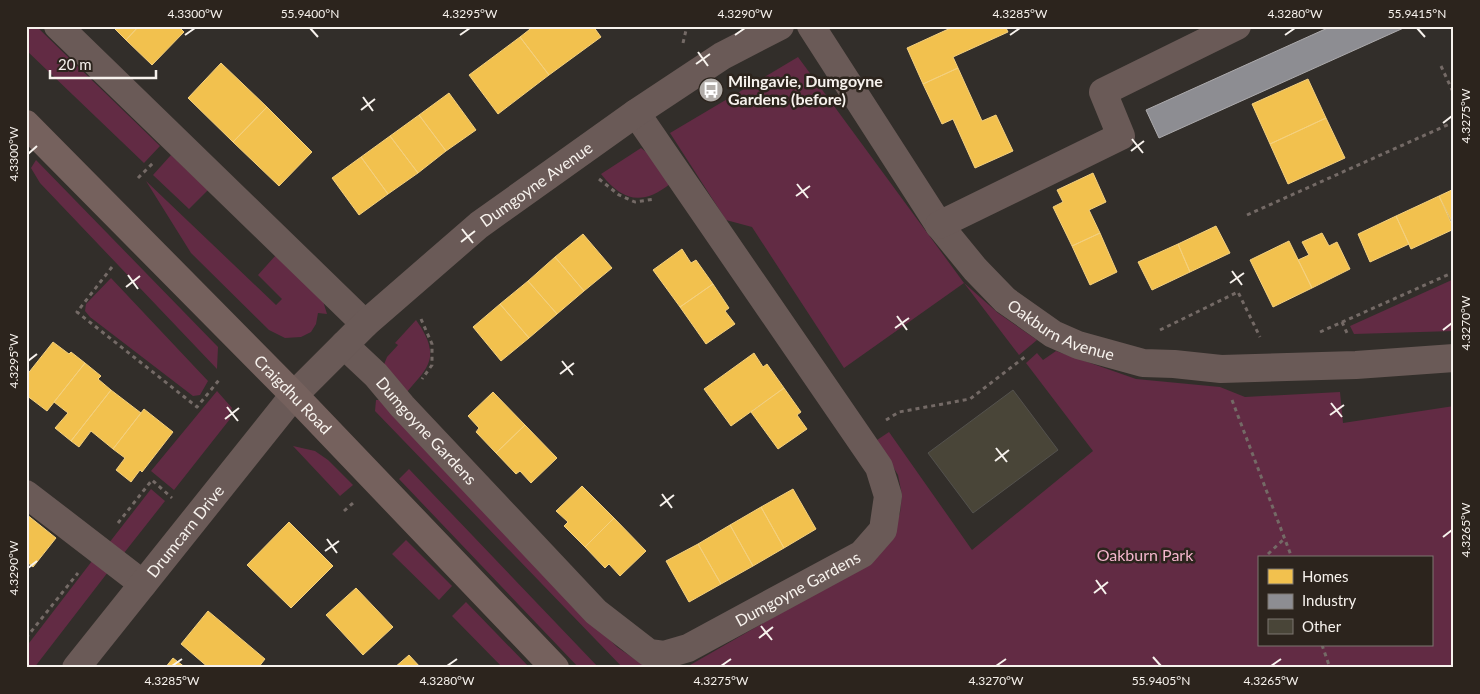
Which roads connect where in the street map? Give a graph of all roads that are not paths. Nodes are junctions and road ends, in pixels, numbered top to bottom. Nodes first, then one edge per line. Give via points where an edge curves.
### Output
1 (58, 26) edge
2 (780, 26) edge
3 (811, 26) edge
4 (1237, 26) edge
5 (636, 114) junction
6 (26, 124) edge
7 (939, 225) junction
8 (365, 324) junction
9 (344, 344) junction
10 (1454, 358) edge
11 (294, 395) junction
12 (26, 494) edge
13 (143, 584) junction
14 (76, 668) edge
15 (555, 668) edge

1 - 8 street
2 - 5 street, Dumgoyne Avenue via 722,56
3 - 7 street, Oakburn Avenue
4 - 7 street via 1103,92 1121,136
5 - 8 street, Dumgoyne Avenue via 479,225
5 - 9 street, Dumgoyne Gardens via 880,468 888,496 883,530 862,554 688,648 664,655 649,653 596,612
6 - 11 main road, Craigdhu Road
7 - 10 street, Oakburn Avenue via 975,270 1005,300 1053,334 1078,345 1143,364 1220,369
8 - 9 street, Dumgoyne Avenue
9 - 11 street, Dumgoyne Avenue
11 - 13 street, Drumcarn Drive
11 - 15 main road, Craigdhu Road
12 - 13 street
13 - 14 street, Drumcarn Drive

